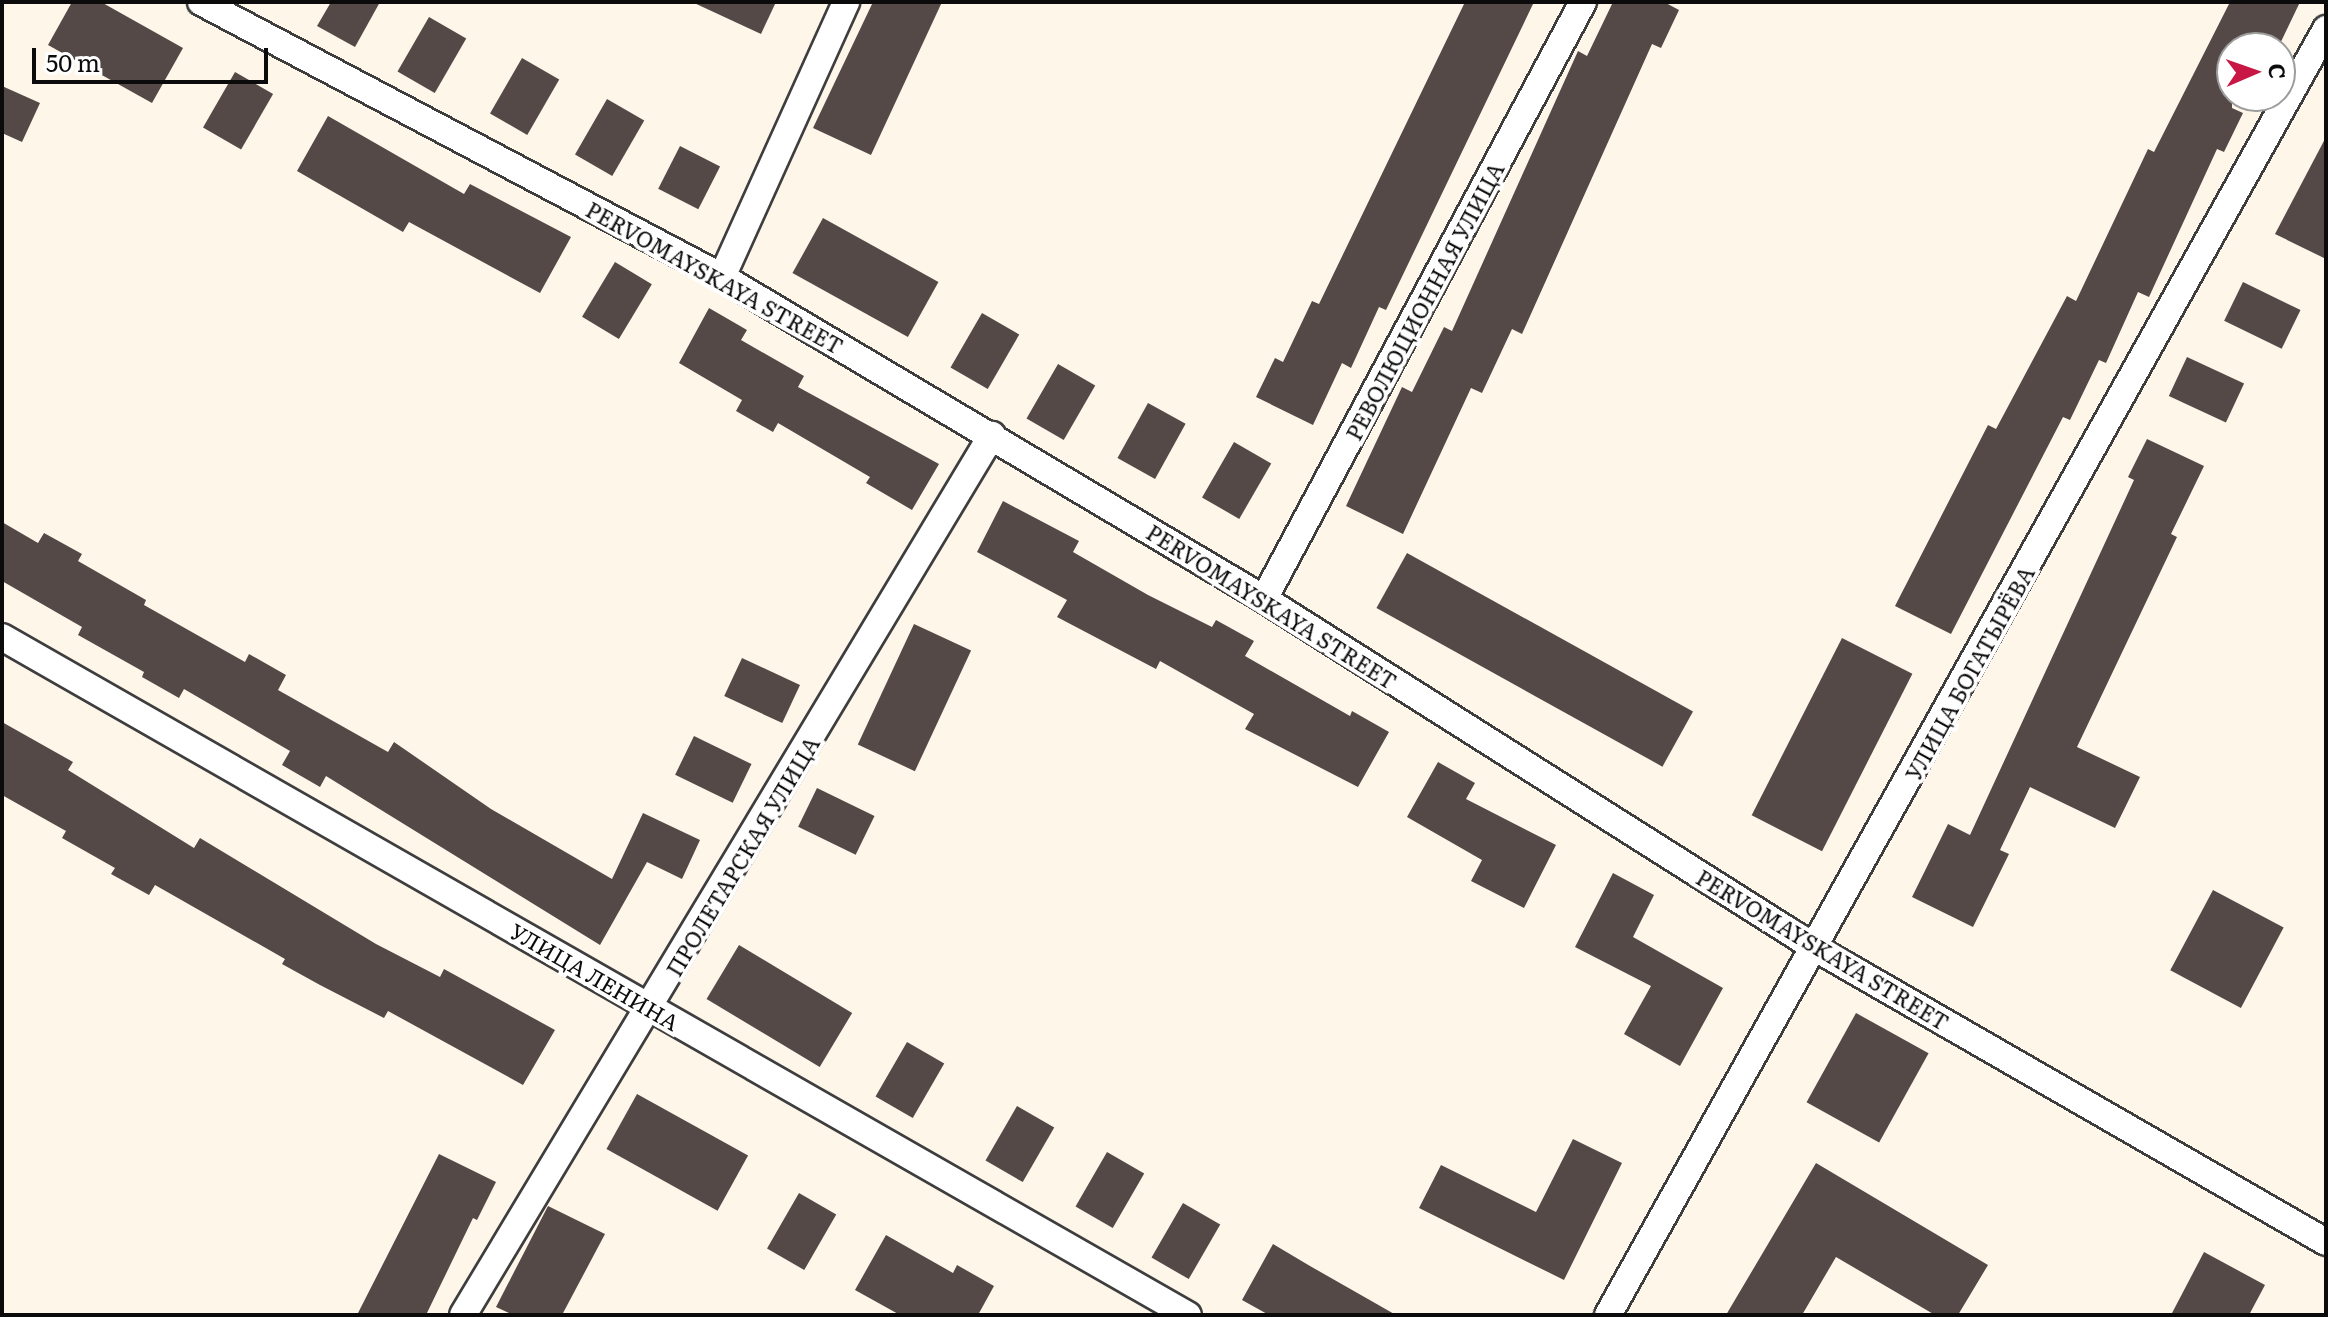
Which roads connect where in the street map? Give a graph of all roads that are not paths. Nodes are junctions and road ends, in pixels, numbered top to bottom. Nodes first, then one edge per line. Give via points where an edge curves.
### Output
1 (201, 2) edge
2 (846, 2) edge
3 (1583, 2) edge
4 (2326, 29) edge
5 (722, 277) junction
6 (992, 435) junction
7 (1264, 599) junction
8 (2, 637) edge
9 (1817, 949) junction
10 (651, 1008) junction
11 (2326, 1242) edge
12 (463, 1315) edge
13 (1188, 1315) edge
14 (1608, 1315) edge

1 - 5 street, PERVOMAYSKAYA STREET
2 - 5 street
3 - 7 street, РЕВОЛЮЦИОННАЯ УЛИЦА
4 - 9 street, УЛИЦА БОГАТЫРЁВА
5 - 6 street, PERVOMAYSKAYA STREET
6 - 7 street, PERVOMAYSKAYA STREET
6 - 10 street, ПРОЛЕТАРСКАЯ УЛИЦА
7 - 9 street, PERVOMAYSKAYA STREET
8 - 10 street, УЛИЦА ЛЕНИНА
9 - 11 street, PERVOMAYSKAYA STREET
9 - 14 street, УЛИЦА БОГАТЫРЁВА
10 - 12 street, ПРОЛЕТАРСКАЯ УЛИЦА
10 - 13 street, УЛИЦА ЛЕНИНА

